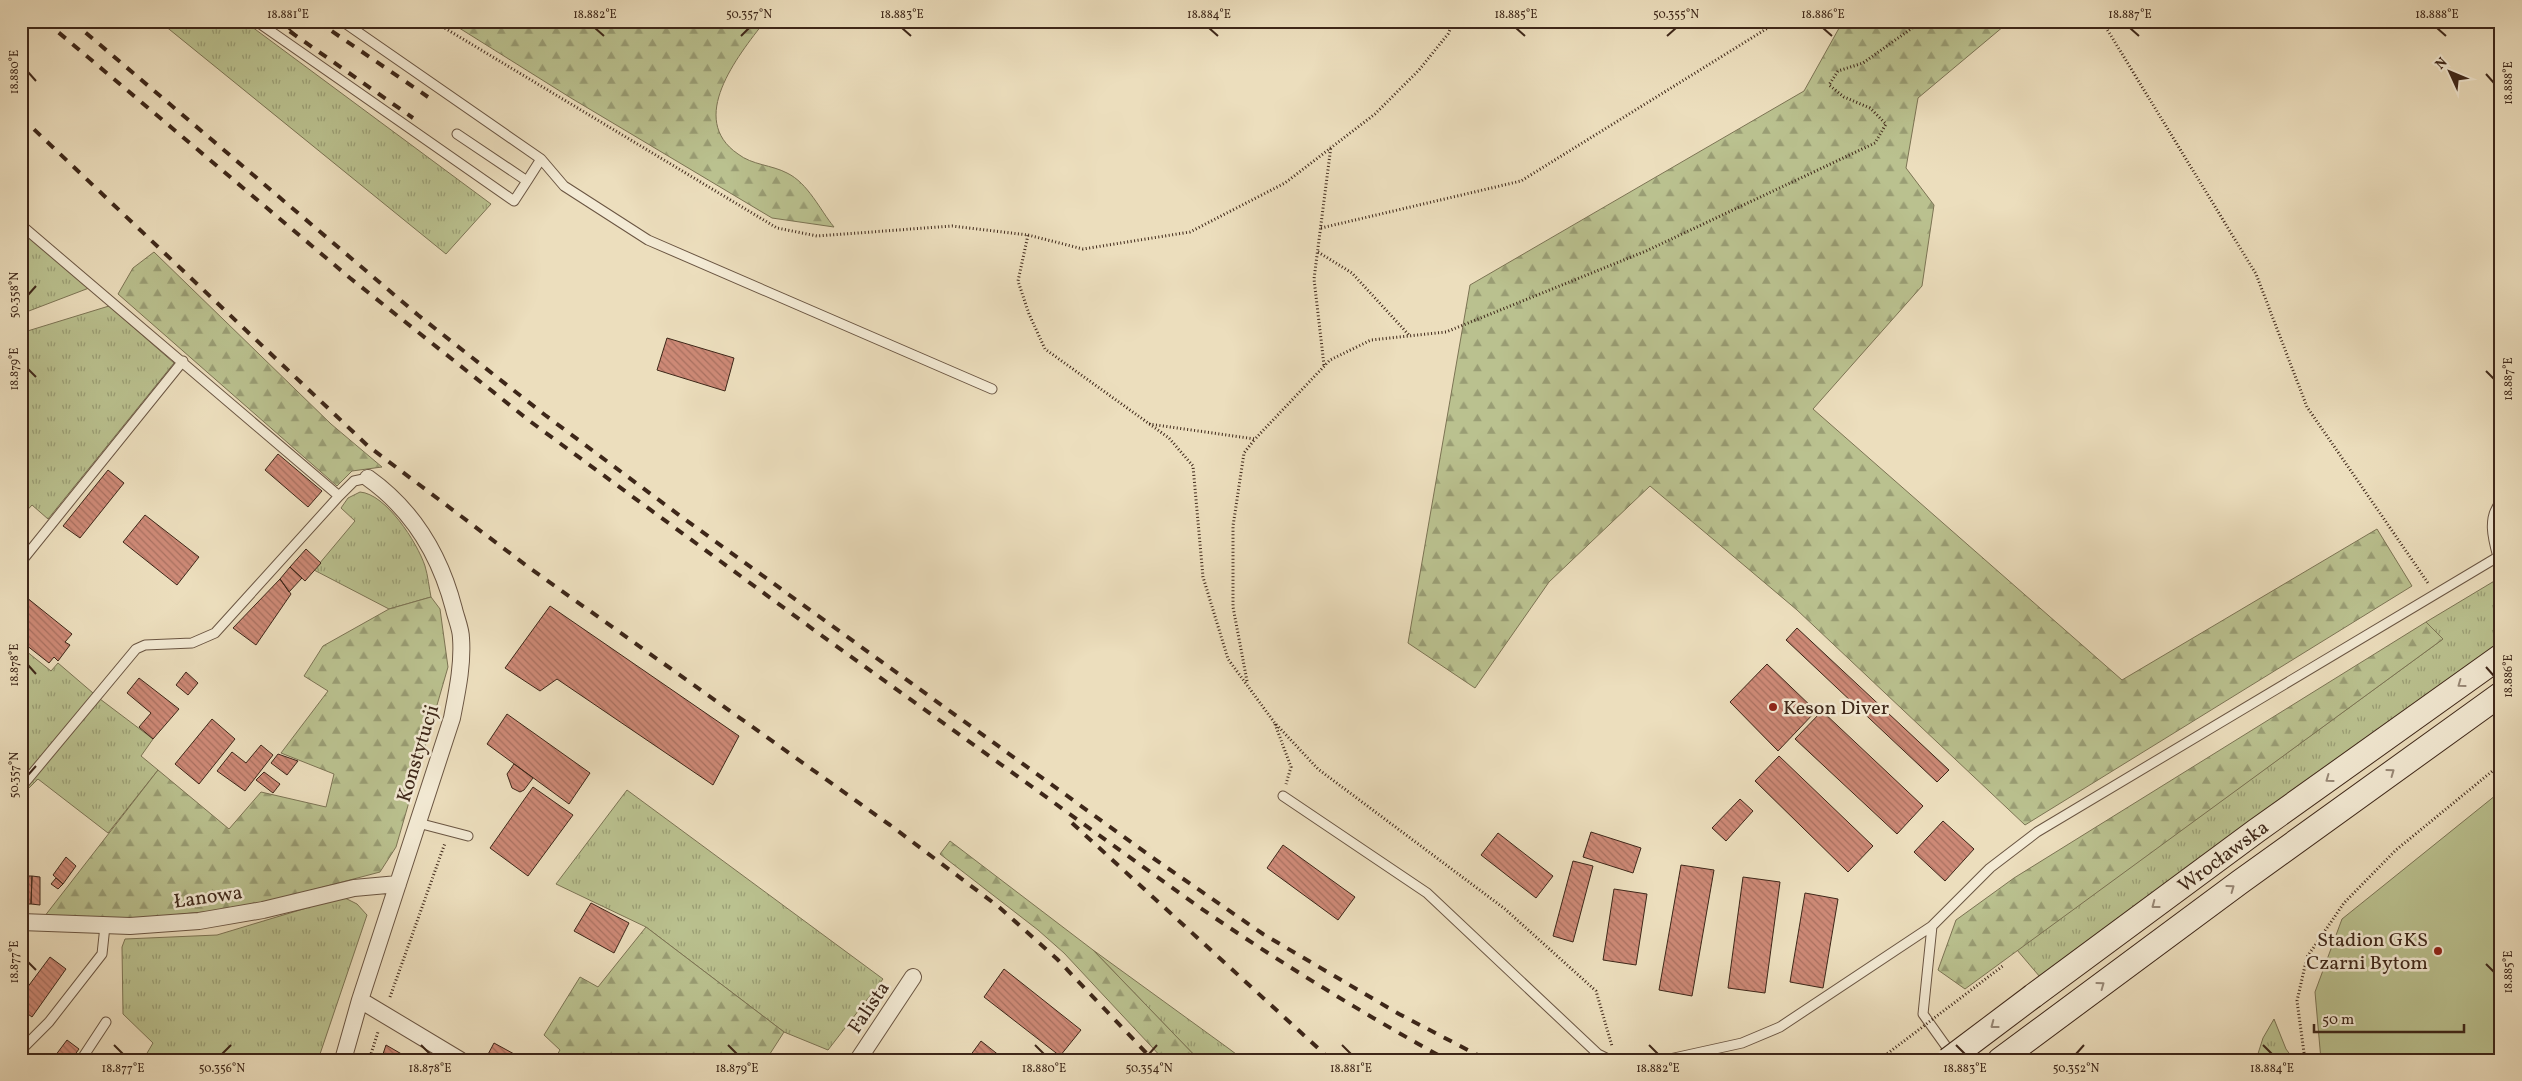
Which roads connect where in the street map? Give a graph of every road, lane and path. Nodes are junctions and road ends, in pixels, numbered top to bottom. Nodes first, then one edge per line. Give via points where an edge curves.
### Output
1 (256, 21) edge
2 (342, 21) edge
3 (433, 21) edge
4 (1454, 21) edge
5 (1779, 21) edge
6 (1922, 21) edge
7 (2102, 21) edge
8 (458, 134) dead end
9 (1331, 146) junction
10 (541, 159) junction
11 (527, 181) junction
12 (21, 225) edge
13 (1321, 228) junction
14 (1028, 236) junction
15 (1318, 252) junction
16 (1409, 336) junction
17 (183, 362) junction
18 (1324, 366) junction
19 (992, 389) dead end
20 (1149, 424) junction
21 (1255, 439) junction
22 (368, 478) joint
23 (339, 496) junction
24 (2501, 502) edge
25 (2499, 556) edge
26 (21, 562) edge
27 (2436, 594) junction
28 (2501, 656) edge
29 (1247, 684) junction
30 (2501, 694) edge
31 (1274, 722) junction
32 (2501, 764) edge
33 (22, 786) edge
34 (1283, 796) joint
35 (418, 822) junction
36 (448, 831) junction
37 (468, 836) dead end
38 (398, 884) junction
39 (21, 922) edge
40 (105, 926) junction
41 (1932, 926) junction
42 (2004, 965) dead end
43 (913, 977) dead end
44 (360, 1000) junction
45 (384, 1014) junction
46 (106, 1022) dead end
47 (21, 1050) edge
48 (1612, 1055) edge
49 (81, 1060) edge
50 (343, 1060) edge
51 (369, 1060) edge
52 (460, 1060) edge
53 (858, 1060) edge
54 (1665, 1060) edge
55 (1879, 1060) edge
56 (1948, 1060) edge
57 (1955, 1060) edge
58 (2000, 1060) edge
59 (2305, 1060) edge

1 - 11 lane via 514,201
2 - 10 lane
3 - 14 path via 777,228 817,236 952,226
4 - 9 path via 1448,34 1407,83 1376,114
5 - 13 path via 1521,181
6 - 16 path via 1863,63 1838,70 1829,84 1844,97 1870,108 1886,124 1875,143 1646,251 1446,332
7 - 27 path via 2256,274 2307,407
8 - 11 lane
9 - 13 path
9 - 14 path via 1285,183 1190,232 1083,249
10 - 11 lane
10 - 19 lane via 564,186 648,240
12 - 17 lane
13 - 15 path
14 - 20 path via 1018,281 1045,349
15 - 16 path via 1352,273
15 - 18 path via 1314,279
16 - 18 path via 1371,340
17 - 23 lane
17 - 26 lane
18 - 21 path
20 - 21 path
20 - 29 path via 1169,438 1193,466 1203,577 1228,659
21 - 29 path via 1244,453 1233,526 1233,607
22 - 23 lane via 354,481
22 - 35 street, Konstytucji via 402,507 428,540 447,584 462,638 460,681 452,718
23 - 33 lane via 215,633 192,642 145,645 136,649
24 - 25 lane via 2495,508 2491,535
25 - 27 lane
27 - 41 lane via 2037,832 1990,868
28 -> 56 main road, Wrocławska, bridge via 2256,831
29 - 31 path
58 -> 30 main road, Wrocławska
31 - 34 path via 1291,767
31 - 48 path via 1318,769 1504,909 1596,991
32 - 59 path via 2396,850 2344,903 2307,957 2297,1001
34 - 48 lane via 1427,893 1598,1054
35 - 36 lane
35 - 38 street, Konstytucji
36 - 37 lane
36 - 45 path
38 - 40 street, Łanowa via 354,888 263,910 199,921
38 - 44 street, Konstytucji
39 - 40 street, Łanowa
40 - 47 lane via 102,954 49,1022
41 - 54 lane via 1780,1027 1742,1043
41 - 57 lane via 1923,1014
42 - 55 path, bridge
43 - 53 street, Falista
44 - 45 street
44 - 50 street, Konstytucji
45 - 51 path
45 - 52 street
46 - 49 lane

